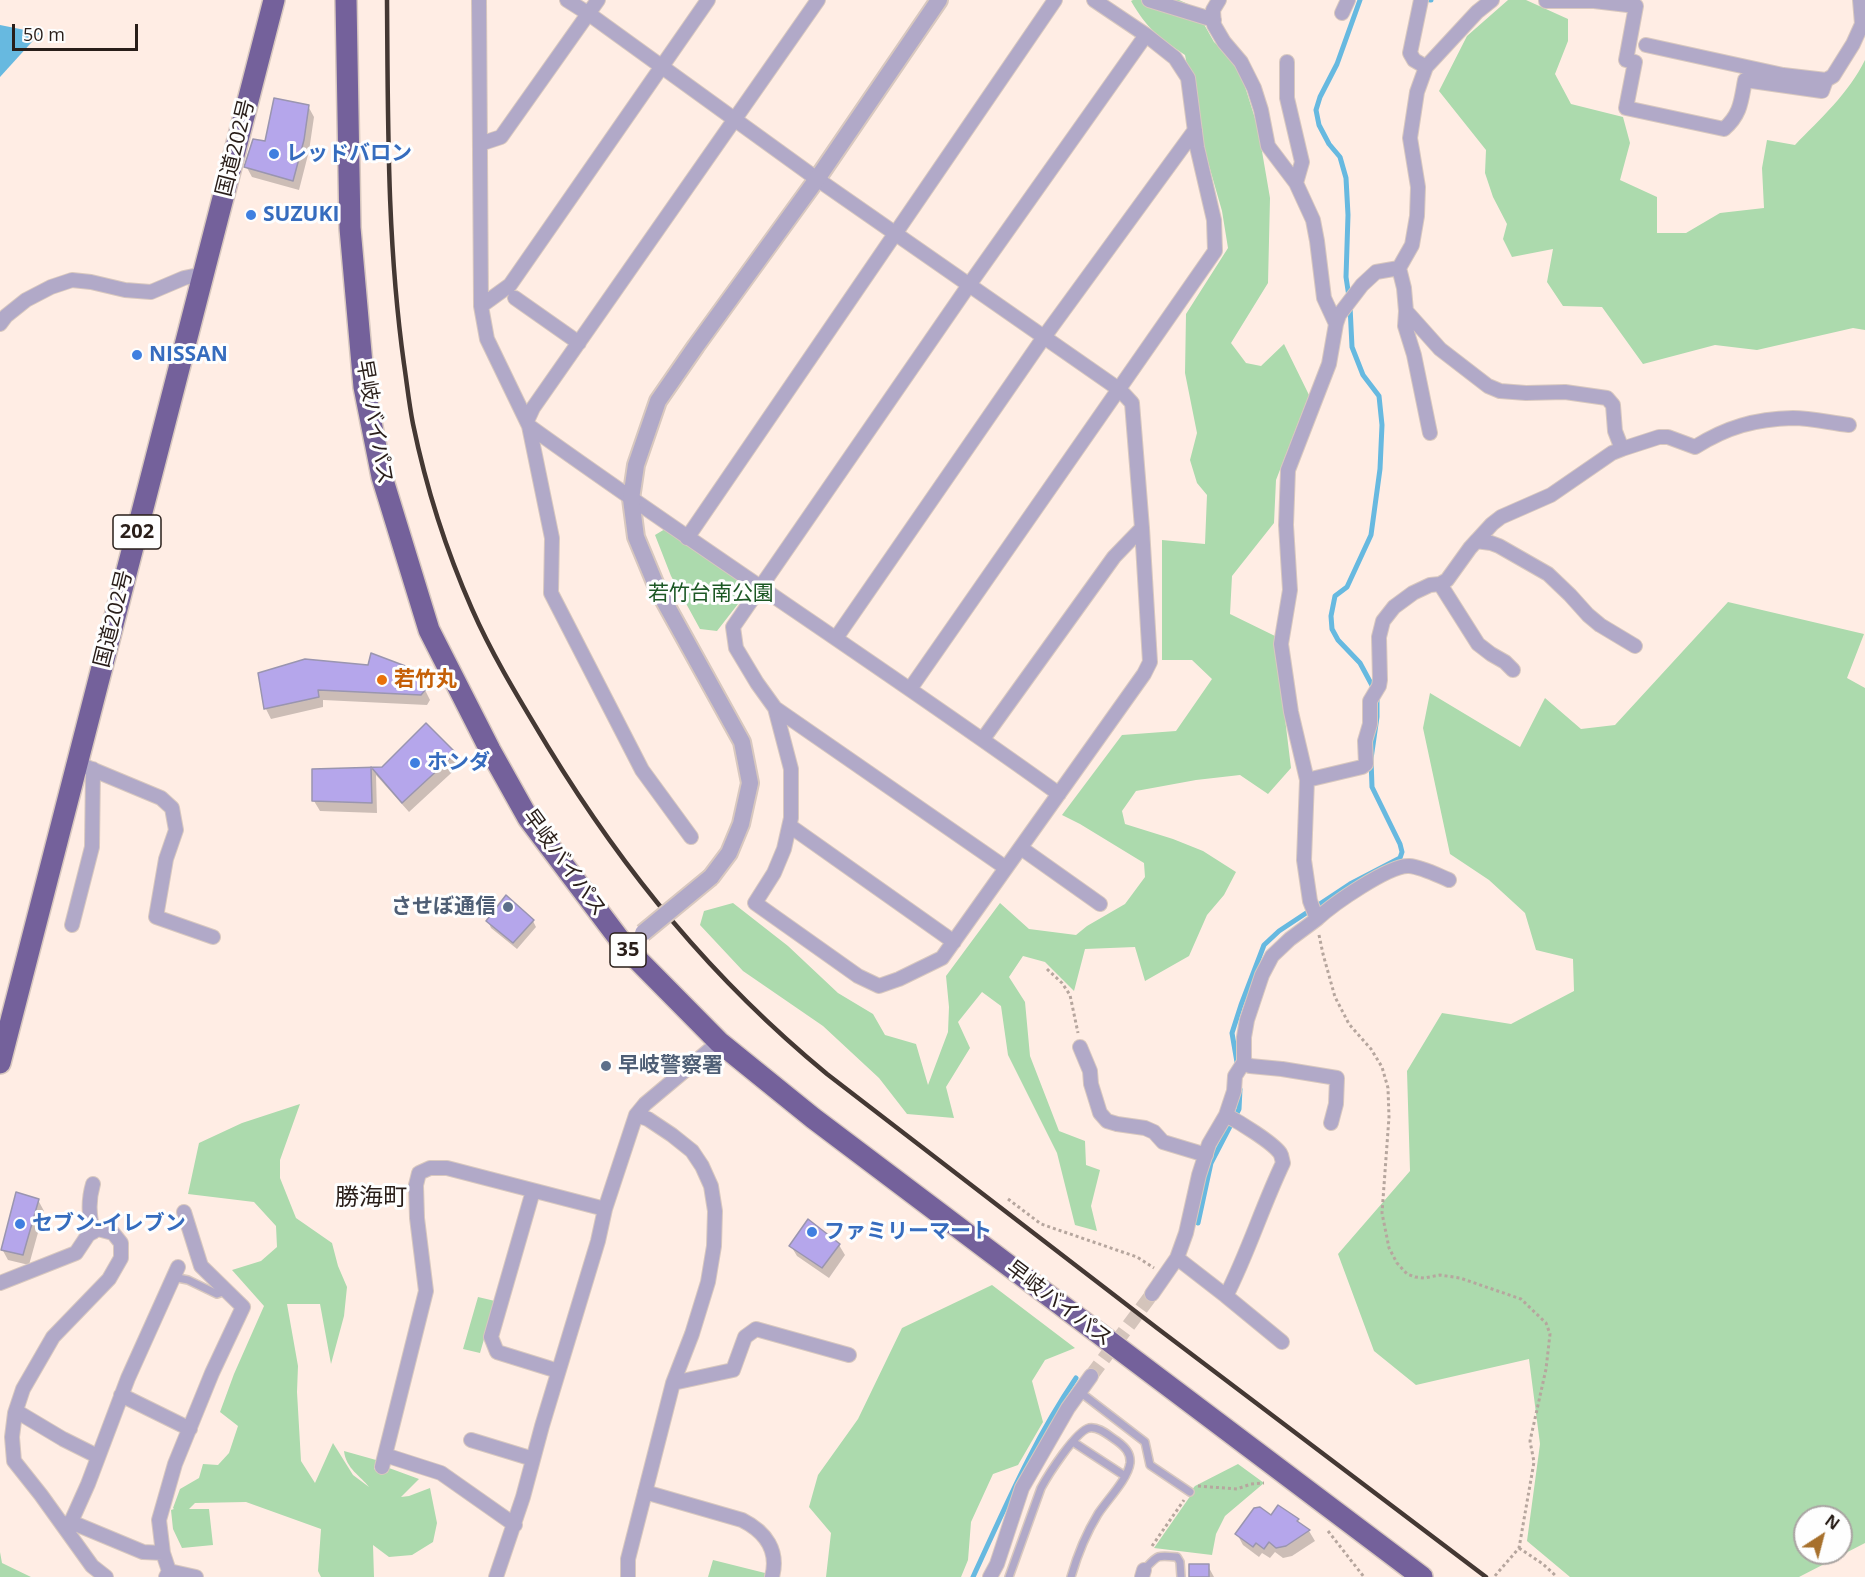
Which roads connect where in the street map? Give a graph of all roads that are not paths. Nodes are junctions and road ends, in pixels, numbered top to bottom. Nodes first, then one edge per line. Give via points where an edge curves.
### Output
1 (274, 0) edge
2 (479, 0) edge
3 (567, 0) edge
4 (598, 0) edge
5 (708, 0) edge
6 (818, 0) edge
7 (939, 0) edge
8 (1055, 0) edge
9 (1094, 0) edge
10 (1149, 0) edge
11 (1219, 0) edge
12 (1492, 0) edge
13 (1860, 0) edge
14 (1546, 1) edge
15 (345, 2) edge
16 (1420, 2) edge
17 (589, 14) junction
18 (1214, 20) junction
19 (1146, 35) junction
20 (1646, 45) dead end
21 (1287, 62) dead end
22 (1426, 67) junction
23 (662, 68) junction
24 (1826, 80) junction
25 (734, 119) junction
26 (1195, 130) junction
27 (480, 144) junction
28 (817, 179) junction
29 (1296, 183) junction
30 (896, 234) junction
31 (1400, 268) junction
32 (203, 274) junction
33 (969, 285) junction
34 (515, 298) dead end
35 (481, 306) junction
36 (1406, 311) junction
37 (1338, 319) junction
38 (0, 324) edge
39 (1044, 337) junction
40 (579, 343) junction
41 (1120, 390) junction
42 (528, 424) junction
43 (1849, 425) dead end
44 (1430, 434) dead end
45 (1622, 449) junction
46 (631, 499) junction
47 (1142, 528) junction
48 (687, 538) junction
49 (1476, 542) junction
50 (1440, 584) junction
51 (761, 588) junction
52 (836, 638) junction
53 (1635, 646) dead end
54 (1513, 670) dead end
55 (910, 689) junction
56 (775, 708) junction
57 (983, 739) junction
58 (85, 766) junction
59 (1307, 780) junction
60 (1059, 794) junction
61 (790, 826) junction
62 (691, 837) dead end
63 (1021, 848) junction
64 (1006, 868) junction
65 (1449, 880) dead end
66 (1101, 904) dead end
67 (1317, 918) junction
68 (72, 925) dead end
69 (213, 937) dead end
70 (954, 942) junction
71 (626, 948) junction
72 (718, 1042) junction
73 (1080, 1047) road end
74 (1244, 1062) junction
75 (0, 1063) edge
76 (636, 1115) junction
77 (1226, 1115) junction
78 (1331, 1123) dead end
79 (1206, 1155) junction
80 (93, 1184) dead end
81 (533, 1191) junction
82 (605, 1209) junction
83 (184, 1212) dead end
84 (93, 1232) junction
85 (1177, 1258) junction
86 (175, 1272) joint
87 (0, 1283) edge
88 (226, 1291) junction
89 (1152, 1294) tunnel mouth
90 (1226, 1296) junction
91 (1282, 1342) dead end
92 (849, 1355) dead end
93 (558, 1371) junction
94 (1092, 1376) tunnel mouth
95 (672, 1383) junction
96 (1080, 1392) junction
97 (121, 1395) junction
98 (16, 1411) junction
99 (190, 1429) junction
100 (471, 1440) dead end
101 (1073, 1442) junction
102 (97, 1456) junction
103 (533, 1459) junction
104 (1125, 1476) junction
105 (645, 1492) junction
106 (1190, 1492) road end
107 (67, 1523) junction
108 (515, 1525) junction
109 (163, 1553) junction
110 (168, 1574) edge
111 (1143, 1574) edge
112 (106, 1577) edge
113 (196, 1577) edge
114 (496, 1577) edge
115 (628, 1577) edge
116 (772, 1577) edge
117 (990, 1577) edge
118 (1010, 1577) edge
119 (1071, 1577) edge
120 (1181, 1577) edge
121 (1422, 1577) edge

1 - 32 highway, 国道202号 / 202
2 - 27 street
3 - 17 street
4 - 17 street
5 - 23 street
6 - 25 street
7 - 28 street
8 - 30 street
9 - 19 street
10 - 18 street
11 - 18 street via 1213,10
12 - 22 street
13 - 24 street via 1862,24 1833,76
14 - 24 street via 1636,6 1626,60 1635,62 1626,108 1724,129 1739,110 1745,80 1822,91
15 - 71 highway, 早岐バイパス / 35 via 350,228 364,387 382,477 429,630 490,750 528,818
16 - 22 street via 1410,53
17 - 23 street
17 - 27 street via 501,137
18 - 29 street via 1214,26 1241,62 1254,88 1268,146
19 - 26 street via 1175,58 1188,78
19 - 33 street
20 - 24 street via 1784,75
21 - 29 street via 1287,98 1302,162
22 - 31 street via 1417,92 1410,138 1418,187 1417,216 1412,245
23 - 25 street
23 - 35 street via 510,285
25 - 28 street
25 - 40 street
26 - 39 street
26 - 41 street via 1215,220 1215,251
27 - 35 street
28 - 30 street
28 - 46 street via 658,401 636,465
29 - 37 street via 1313,220 1324,298
30 - 33 street
30 - 48 street
31 - 36 street
31 - 37 street via 1376,272
32 - 38 street via 151,292 72,280 26,300
32 - 58 highway, 国道202号 / 202
33 - 39 street
33 - 51 street
34 - 40 street
35 - 42 street via 487,339
36 - 44 street via 1405,326
36 - 45 street via 1440,349 1488,386 1500,391 1565,392 1607,398 1613,405 1615,431
37 - 59 street via 1329,364 1288,470 1290,590 1281,644
39 - 41 street
39 - 52 street
40 - 42 street via 533,408
41 - 47 street via 1132,403
41 - 55 street
42 - 46 street
42 - 62 street via 552,538 551,593 642,771
43 - 45 street via 1794,418 1751,422 1730,428 1695,447 1659,437
45 - 49 street via 1551,495 1501,518
46 - 48 street
46 - 71 street, bridge via 636,537 658,590 742,742 750,783 741,824 729,853 711,877
47 - 57 street via 1114,557
47 - 60 street via 1150,662
48 - 51 street
49 - 50 street
49 - 53 street via 1499,546 1548,574 1600,625
50 - 54 street via 1478,644
50 - 59 street via 1413,593 1383,621 1379,636 1381,664 1365,741 1366,764
51 - 52 street
51 - 56 street via 733,627 736,648
52 - 55 street
55 - 57 street
56 - 61 street via 791,769
56 - 64 street
57 - 60 street
58 - 68 street via 92,847
58 - 69 street via 161,798 172,808 176,830 166,859 156,917
58 - 75 highway, 国道202号 / 202
59 - 67 street via 1304,860 1310,902
60 - 63 street
61 - 70 street
61 - 70 street via 774,873 755,903 858,976 879,986 899,979 942,958
63 - 64 street
63 - 66 street
64 - 70 street
65 - 67 street via 1410,866 1400,867 1351,892
67 - 74 street via 1272,956 1262,975 1247,1020
71 - 72 highway, 早岐バイパス / 35
72 - 76 street
72 - 121 highway, 早岐バイパス / 35 via 832,1133
73 - 79 street via 1100,1113 1107,1120 1145,1128 1163,1142
74 - 77 street via 1235,1076
74 - 78 street via 1336,1078
76 - 82 street
76 - 95 street via 648,1119 692,1151 711,1186 715,1211 708,1282
77 - 79 street
77 - 90 street via 1241,1122 1280,1154 1283,1163
79 - 85 street
80 - 84 street via 89,1212
81 - 82 street
81 - 93 street via 491,1337 497,1352
81 - 108 street via 447,1167 419,1173 417,1218 426,1291 384,1461 441,1473
82 - 93 street
83 - 88 street via 201,1266
84 - 87 street via 76,1253
84 - 98 street via 98,1229 113,1233 121,1243 121,1258 109,1279 53,1337 23,1389
85 - 89 street
85 - 90 street
86 - 88 lane via 217,1294
86 - 97 street
88 - 99 street via 243,1307
90 - 91 street
92 - 95 street via 756,1329 745,1337 733,1370
93 - 103 street
94 - 96 street
95 - 105 street
96 - 106 lane via 1145,1442 1150,1465
96 - 117 street via 1022,1488
97 - 99 street
97 - 102 street
98 - 102 street
98 - 107 street via 14,1461
99 - 109 street via 159,1520
100 - 103 street
101 - 104 lane
101 - 104 lane via 1079,1433 1090,1428 1103,1431 1128,1451 1130,1466
101 - 118 lane via 1041,1488
102 - 107 street via 88,1484
103 - 108 street
104 - 119 lane via 1097,1515
105 - 115 street via 628,1559
105 - 116 street via 751,1525 774,1552
107 - 109 street via 143,1552
107 - 112 street via 92,1566
108 - 114 street
109 - 110 street
110 - 113 street
111 - 120 lane via 1160,1555 1177,1557

